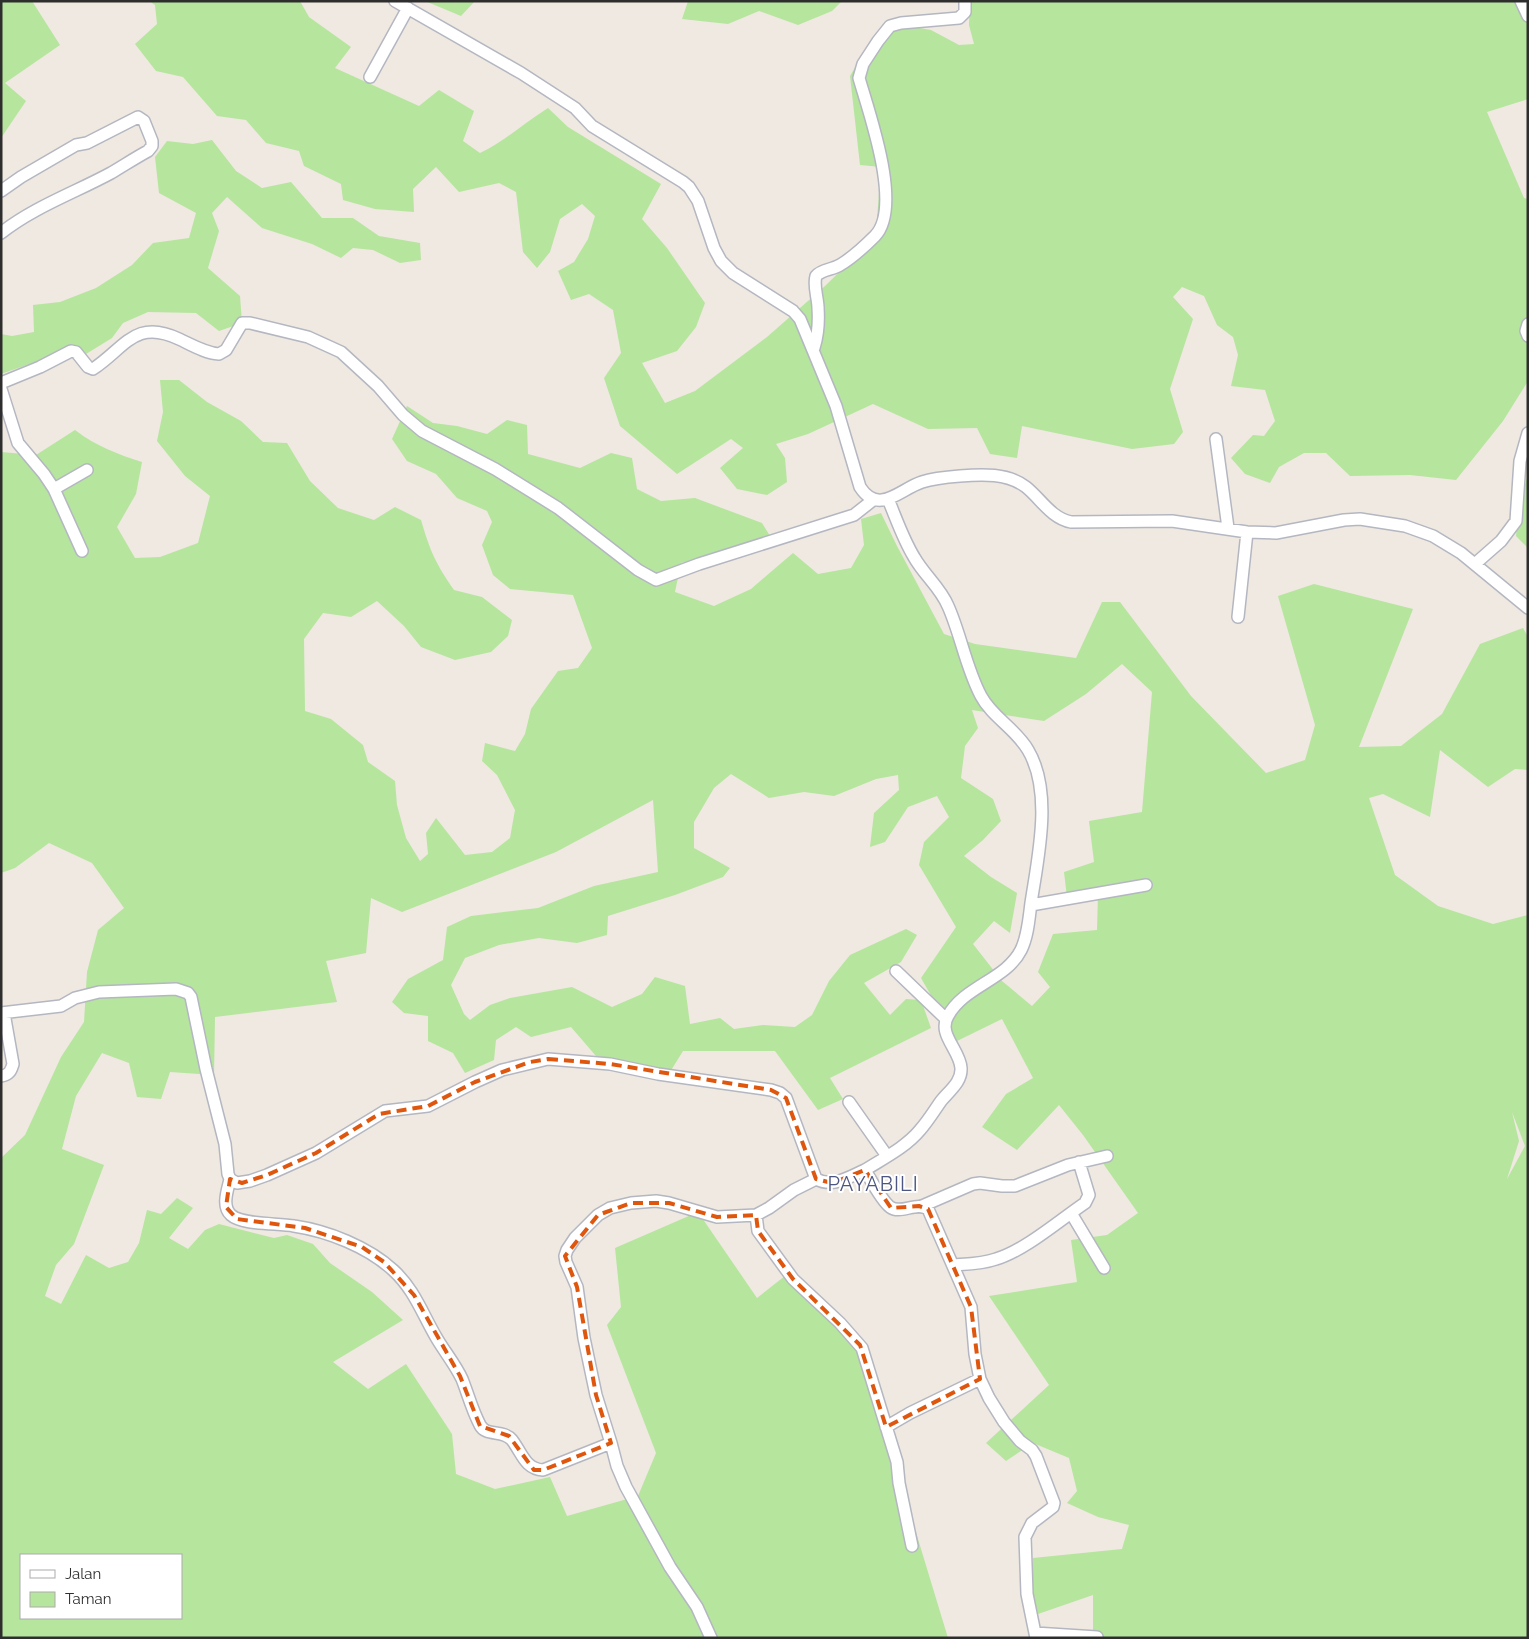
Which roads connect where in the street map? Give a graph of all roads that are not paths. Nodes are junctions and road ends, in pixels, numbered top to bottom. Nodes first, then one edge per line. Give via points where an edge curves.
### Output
1 (395, 1) edge
2 (965, 1) edge
3 (1521, 1) edge
4 (408, 8) junction
5 (1528, 16) edge
6 (370, 77) dead end
7 (1, 191) edge
8 (1, 233) edge
9 (1528, 324) edge
10 (1528, 336) edge
11 (814, 348) junction
12 (1, 383) edge
13 (1, 389) edge
14 (1528, 433) edge
15 (1216, 439) dead end
16 (87, 470) dead end
17 (54, 488) junction
18 (888, 499) junction
19 (873, 500) junction
20 (1228, 528) junction
21 (1247, 532) junction
22 (82, 551) dead end
23 (1476, 564) junction
24 (1528, 608) edge
25 (1238, 617) dead end
26 (1146, 885) dead end
27 (1031, 905) junction
28 (896, 971) dead end
29 (3, 1013) edge
30 (946, 1018) junction
31 (1, 1076) edge
32 (850, 1102) dead end
33 (887, 1156) junction
34 (1107, 1156) dead end
35 (1079, 1162) junction
36 (865, 1170) junction
37 (230, 1179) junction
38 (816, 1179) junction
39 (922, 1206) junction
40 (1071, 1213) junction
41 (756, 1215) junction
42 (953, 1265) junction
43 (1104, 1268) dead end
44 (980, 1379) junction
45 (886, 1427) junction
46 (611, 1442) junction
47 (912, 1546) dead end
48 (1036, 1635) edge
49 (1097, 1637) edge
50 (712, 1638) edge

1 - 4 street
2 - 11 street via 965,12 959,18 890,26 863,64 860,78 883,166 886,214 881,229 870,241 840,265 816,276 819,327
3 - 5 street
4 - 6 street
4 - 11 street via 521,73 575,108 592,126 689,187 698,201 721,261 733,273 797,314
7 - 8 street via 76,145 87,143 138,117 144,120 152,142 148,151 44,206
9 - 10 street
11 - 19 street via 836,406 860,486
12 - 19 street via 71,350 93,368 119,346 145,332 161,332 219,354 226,350 242,322 308,338 332,347 352,360 422,431 495,469 558,508 638,570 656,580 854,514
13 - 17 street via 18,443
14 - 23 street via 1520,461 1516,521
15 - 20 street
16 - 17 street
17 - 22 street
18 - 19 street
18 - 20 street via 910,486 932,479 994,476 1008,478 1026,488 1064,521 1172,521
18 - 27 street via 914,557 940,590 948,606 983,700 1022,740 1035,765 1040,784 1041,823
20 - 21 street
21 - 23 street via 1276,533 1344,520 1376,520 1419,529 1449,544
21 - 25 street
23 - 24 street
26 - 27 street
27 - 30 street via 1024,944 1016,958 966,996
28 - 30 street
29 - 31 street via 13,1064 10,1071
29 - 37 street via 60,1006 99,992 176,989 188,993 197,1018
30 - 33 street via 947,1036 961,1067 959,1079 921,1129
32 - 33 street
33 - 36 street
34 - 35 street
35 - 39 street via 1014,1186 973,1184
35 - 40 street via 1089,1195 1085,1203
36 - 38 street via 832,1183
36 - 39 street via 891,1208
37 - 38 street via 242,1183 267,1175 316,1153 379,1114 428,1106 502,1070 548,1058 610,1064 780,1093 786,1098
37 - 46 street via 226,1207 237,1219 305,1228 344,1240 372,1253 395,1271 414,1295 460,1376 480,1426 488,1432 508,1436 534,1470 543,1470
38 - 41 street
39 - 42 street via 928,1210
40 - 42 street via 1005,1256
40 - 43 street
41 - 45 street via 758,1231 793,1279 860,1345
41 - 46 street via 717,1217 669,1203 631,1203 598,1215 567,1250 566,1262 577,1288 596,1396
42 - 44 street via 971,1307
44 - 45 street
44 - 48 street via 1004,1422 1036,1456 1054,1503 1032,1523 1025,1537 1027,1594
45 - 47 street via 897,1462
46 - 50 street via 626,1487
48 - 49 street

